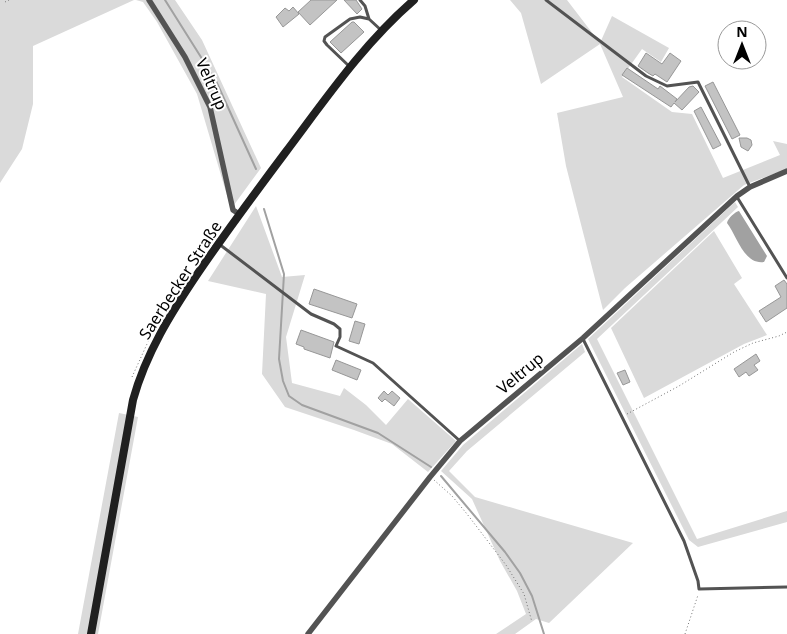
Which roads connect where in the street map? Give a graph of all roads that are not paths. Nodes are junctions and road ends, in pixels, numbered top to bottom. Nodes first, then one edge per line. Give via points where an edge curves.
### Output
1 (149, 0) edge
2 (360, 0) edge
3 (414, 0) edge
4 (546, 0) edge
5 (369, 19) junction
6 (382, 31) junction
7 (350, 67) junction
8 (787, 171) edge
9 (750, 186) junction
10 (737, 196) junction
11 (239, 214) junction
12 (218, 243) junction
13 (787, 278) edge
14 (583, 338) junction
15 (460, 441) junction
16 (787, 587) edge
17 (91, 634) edge
18 (308, 634) edge

1 - 11 street, Veltrup via 185,57 210,107 234,210
2 - 5 lane via 366,6
3 - 6 main road, Saerbecker Straße
4 - 9 lane via 646,76 667,86 698,82
5 - 6 lane
5 - 7 lane via 350,19 325,37 327,45
6 - 7 main road, Saerbecker Straße
7 - 11 main road, Saerbecker Straße
8 - 9 street, Veltrup
9 - 10 street, Veltrup
10 - 13 lane
10 - 14 street, Veltrup
11 - 12 main road, Saerbecker Straße
12 - 15 lane via 311,314 334,324 340,329 336,346 374,363
12 - 17 main road, Saerbecker Straße via 155,341 137,383
14 - 15 street, Veltrup
14 - 16 lane via 684,541 700,589
15 - 18 street, Veltrup

